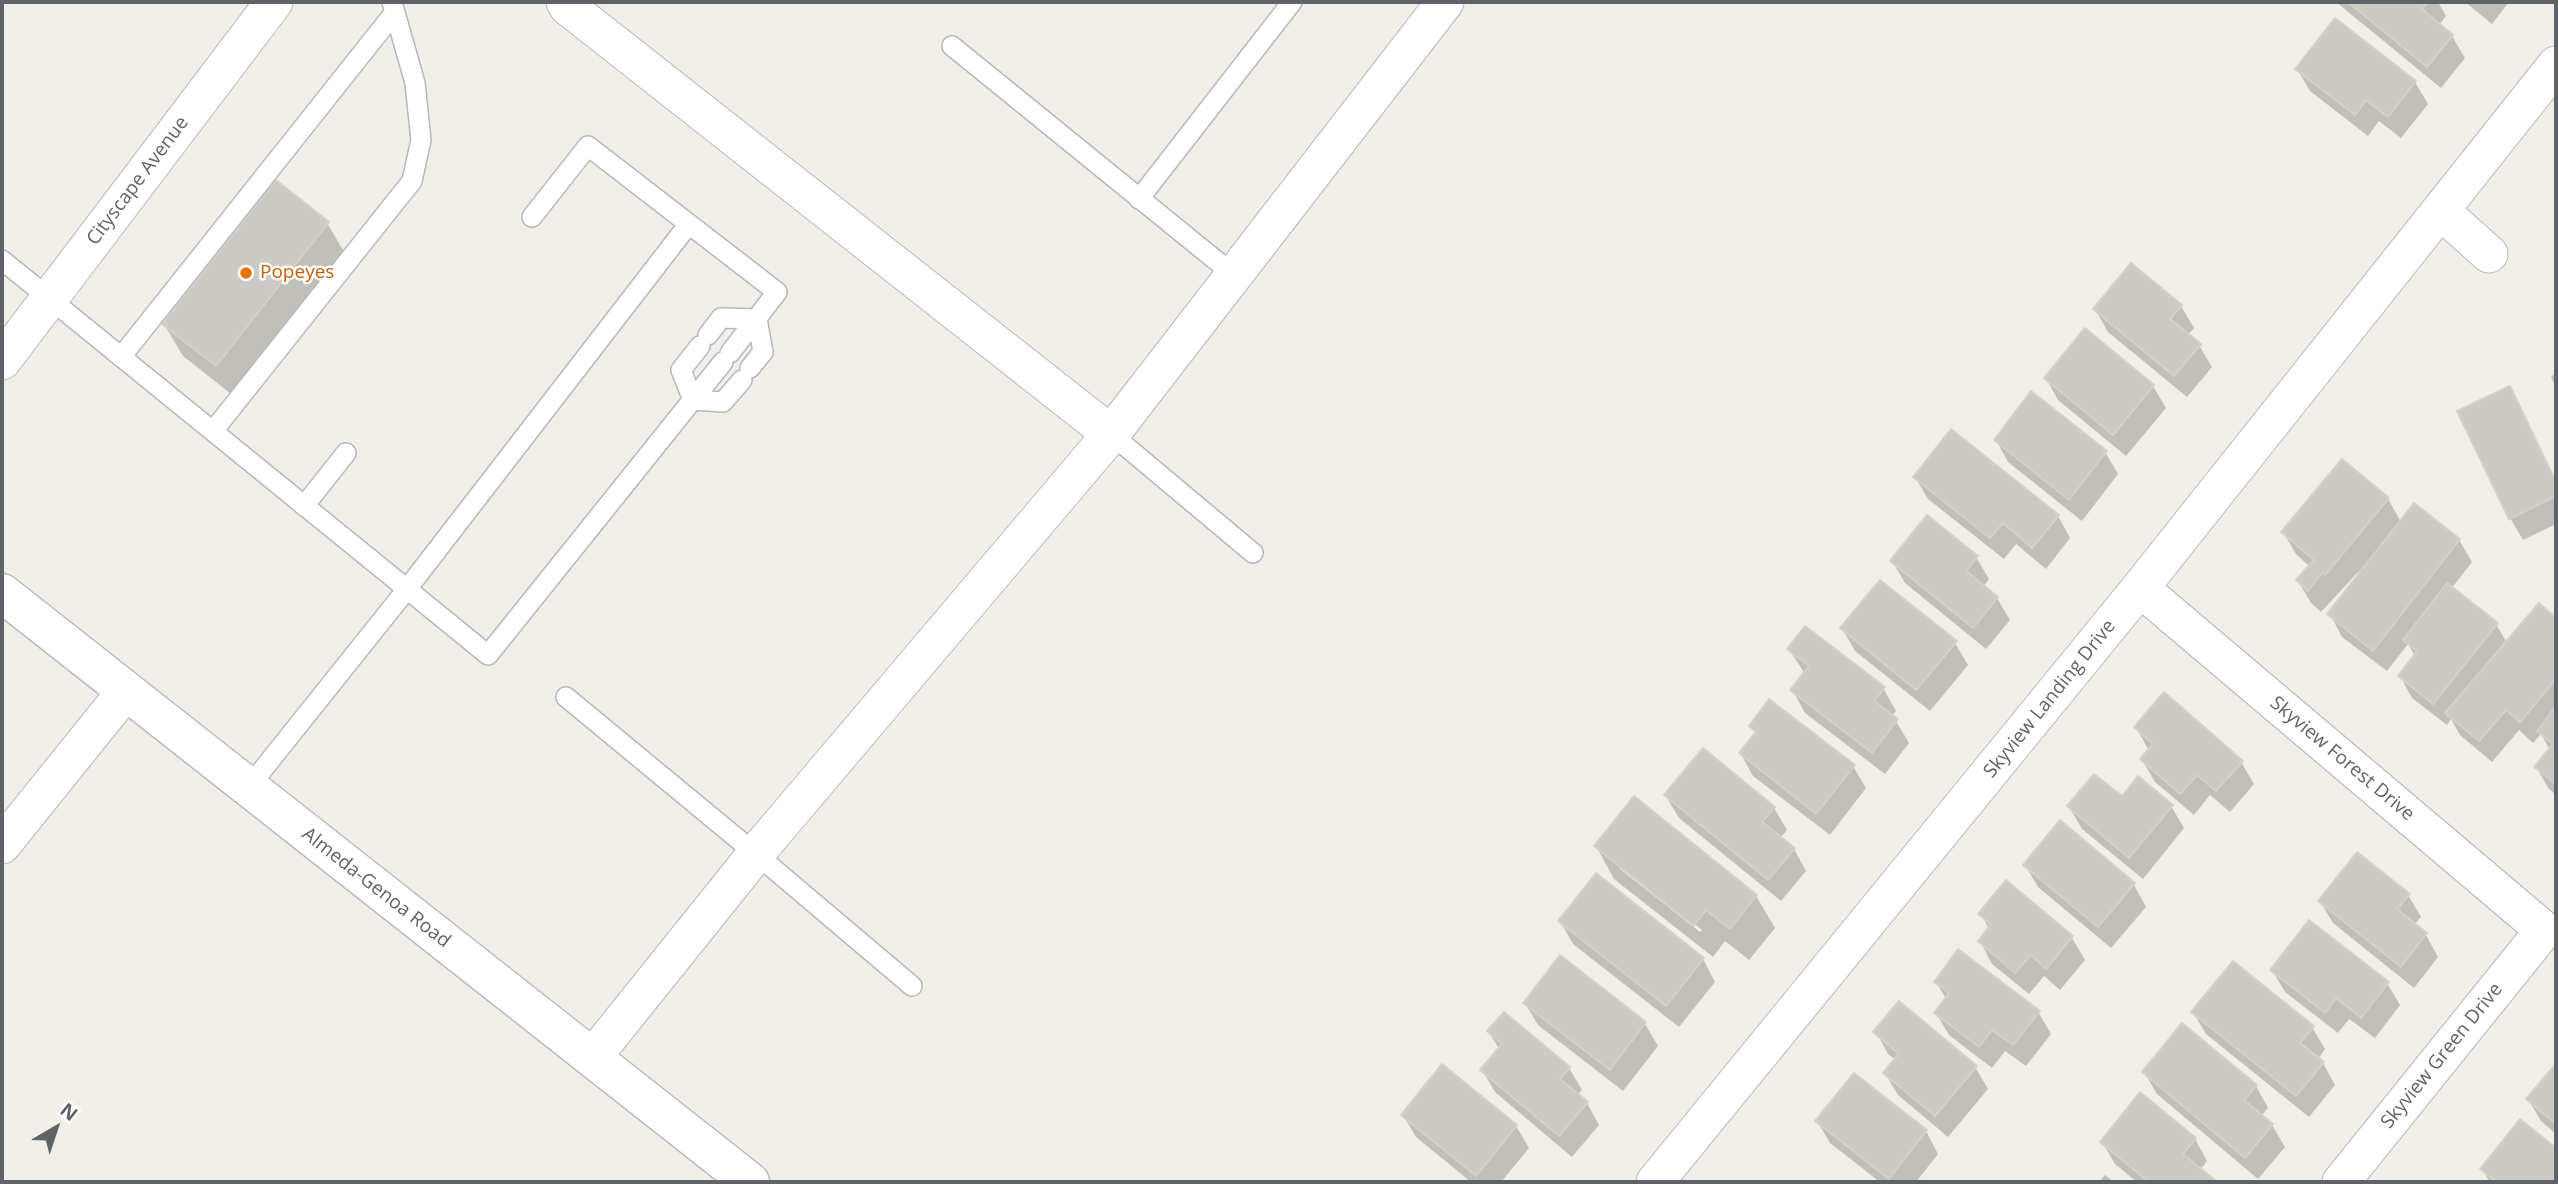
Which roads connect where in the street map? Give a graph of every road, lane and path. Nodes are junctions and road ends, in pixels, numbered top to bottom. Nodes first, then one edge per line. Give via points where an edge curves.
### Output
1 (274, 2) edge
2 (565, 2) edge
3 (1292, 2) edge
4 (1446, 2) edge
5 (394, 7) edge
6 (952, 46) dead end
7 (2556, 65) edge
8 (1139, 199) junction
9 (2441, 211) junction
10 (532, 217) dead end
11 (688, 225) junction
12 (2489, 254) dead end
13 (2, 260) edge
14 (1234, 275) junction
15 (50, 298) junction
16 (757, 319) junction
17 (121, 357) junction
18 (2, 361) edge
19 (693, 400) junction
20 (213, 432) junction
21 (1111, 434) junction
22 (346, 453) dead end
23 (304, 506) junction
24 (1253, 553) dead end
25 (2140, 588) junction
26 (407, 589) junction
27 (2, 593) edge
28 (126, 691) junction
29 (566, 697) dead end
30 (248, 788) junction
31 (2, 845) edge
32 (756, 854) junction
33 (2544, 930) joint
34 (912, 986) dead end
35 (592, 1058) junction
36 (750, 1182) edge
37 (1655, 1182) edge
38 (2340, 1182) edge

1 - 15 street, Cityscape Avenue
2 - 21 street
3 - 8 lane
4 - 14 street
5 - 17 lane
5 - 20 lane via 415,83 421,140 412,181
6 - 8 lane
7 - 9 street, Skyview Landing Drive
8 - 14 lane
9 - 12 street
9 - 25 street, Skyview Landing Drive
10 - 11 lane via 588,146
11 - 16 lane via 777,292
11 - 26 lane
13 - 15 lane
14 - 21 street
15 - 17 lane
15 - 18 street, Cityscape Avenue
16 - 19 lane
16 - 19 lane via 763,352 746,374 723,402
16 - 19 lane via 721,318 681,370
17 - 20 lane
19 - 26 lane via 488,655
20 - 23 lane
21 - 24 lane
21 - 32 street
22 - 23 lane
23 - 26 lane
25 - 33 street, Skyview Forest Drive
25 - 37 street, Skyview Landing Drive
26 - 30 lane
27 - 28 main road, Almeda-Genoa Road
28 - 30 main road, Almeda-Genoa Road
28 - 31 street
29 - 32 lane
30 - 35 main road, Almeda-Genoa Road
32 - 34 lane
32 - 35 street
33 - 38 street, Skyview Green Drive
35 - 36 main road, Almeda-Genoa Road

